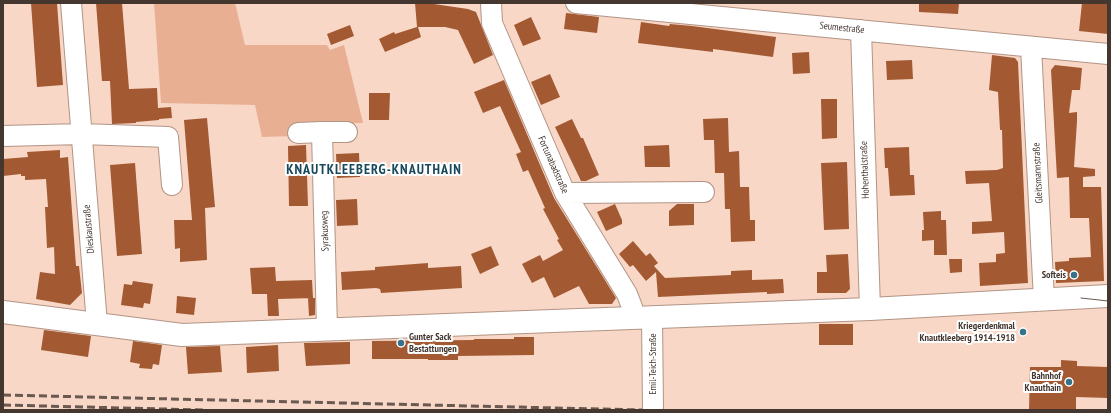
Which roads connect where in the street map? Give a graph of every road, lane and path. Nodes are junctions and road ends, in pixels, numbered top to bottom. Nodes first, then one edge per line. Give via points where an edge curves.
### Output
1 (71, 3) edge
2 (491, 3) edge
3 (576, 3) edge
4 (861, 30) junction
5 (1032, 47) junction
6 (1108, 54) edge
7 (322, 132) junction
8 (347, 132) dead end
9 (298, 133) dead end
10 (82, 134) junction
11 (3, 136) edge
12 (172, 185) dead end
13 (704, 192) dead end
14 (565, 193) junction
15 (1108, 296) edge
16 (1044, 300) junction
17 (870, 309) junction
18 (3, 312) edge
19 (642, 318) junction
20 (97, 324) junction
21 (328, 329) junction
22 (653, 410) edge

1 - 10 street, Dieskaustraße
2 - 14 street, Fortunabadstraße via 492,23
3 - 4 street, Seumestraße
4 - 5 street, Seumestraße
4 - 17 street, Hohenthalstraße
5 - 6 street, Seumestraße
5 - 16 street, Gleitsmannstraße
7 - 8 street
7 - 9 street
7 - 21 street, Syrakusweg
10 - 11 street
10 - 12 street via 168,137
10 - 20 street, Dieskaustraße
13 - 14 street
14 - 19 street, Fortunabadstraße via 632,307
15 - 16 main road
16 - 17 main road
17 - 19 main road
18 - 20 main road
19 - 21 main road
19 - 22 street, Emil-Teich-Straße
20 - 21 main road via 182,335

